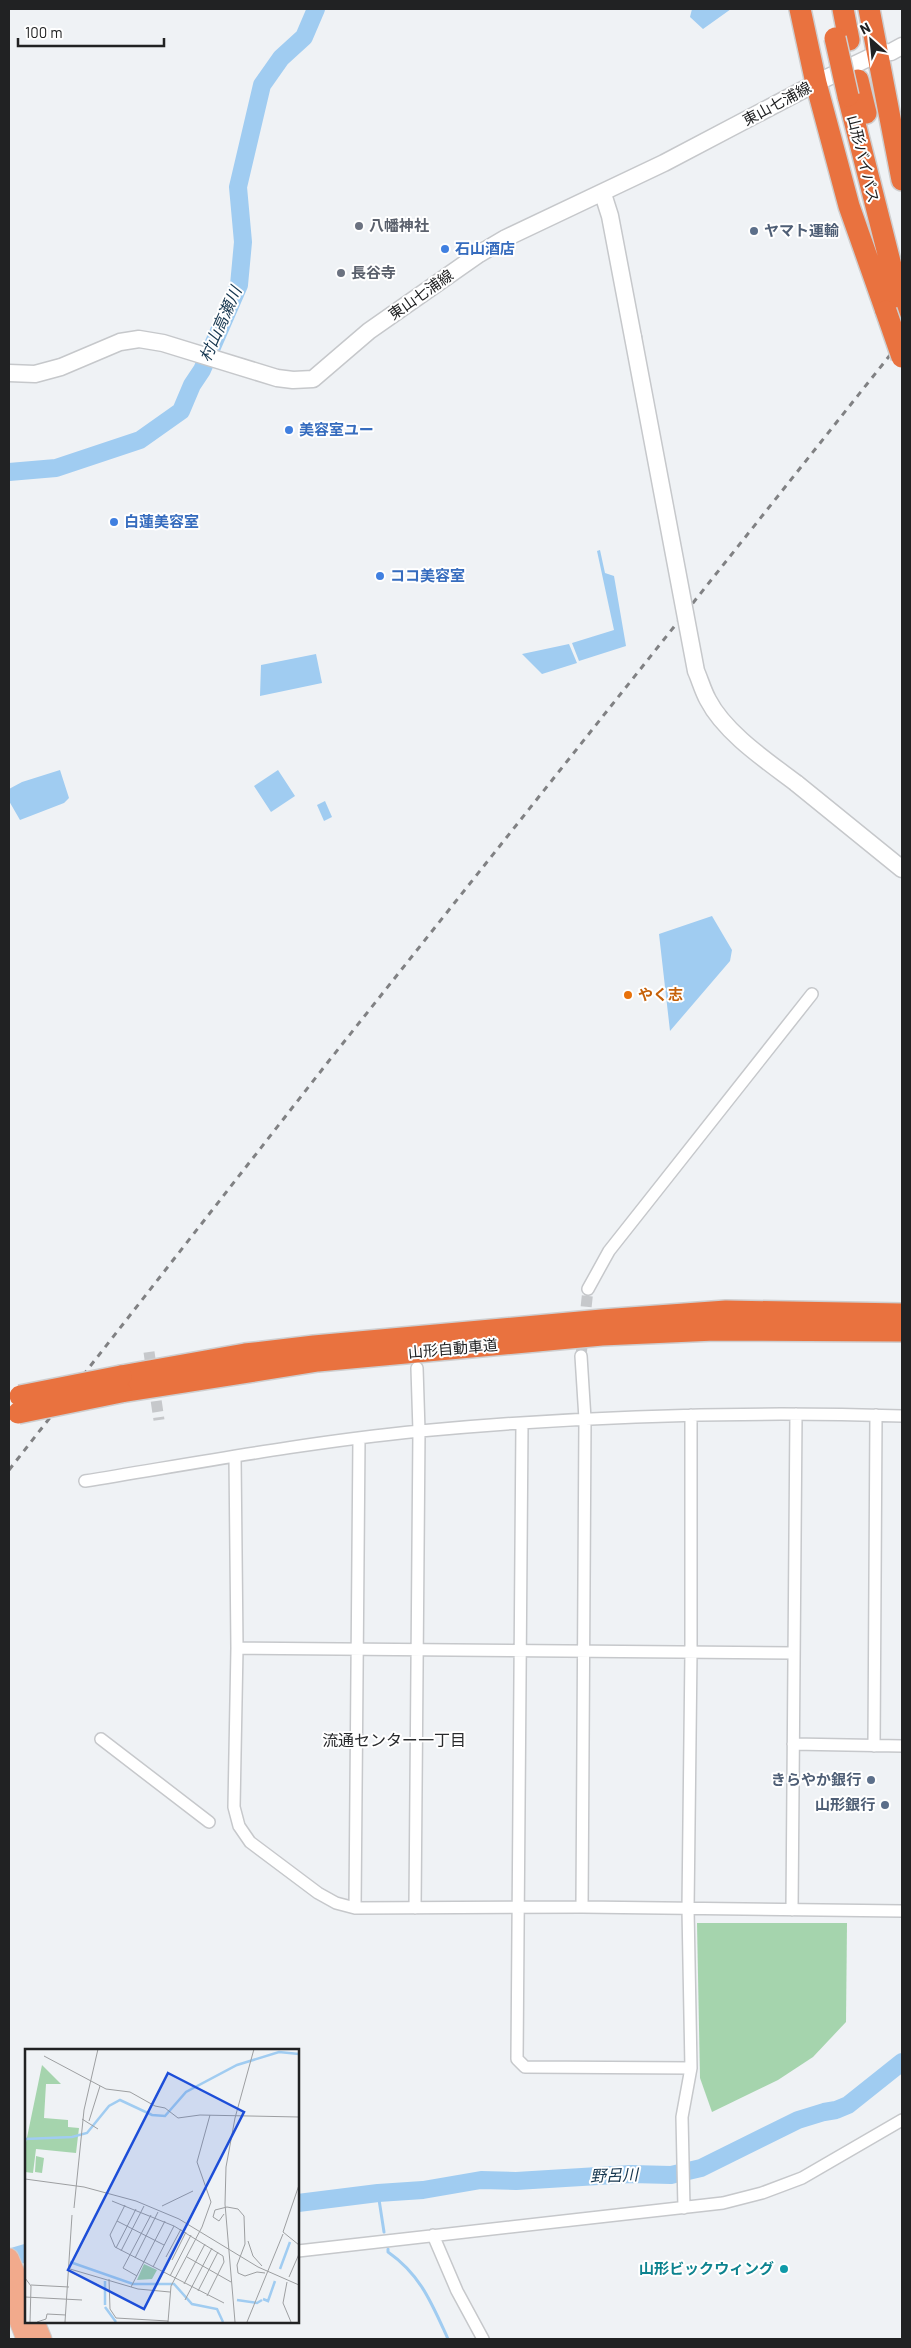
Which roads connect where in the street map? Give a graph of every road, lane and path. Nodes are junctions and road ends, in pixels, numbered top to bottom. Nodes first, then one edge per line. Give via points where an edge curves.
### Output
1 (800, 9) edge
2 (829, 9) edge
3 (843, 9) edge
4 (868, 9) edge
5 (842, 39) junction
6 (902, 46) edge
7 (879, 53) junction
8 (816, 83) junction
9 (853, 88) junction
10 (902, 180) edge
11 (603, 194) junction
12 (902, 260) edge
13 (896, 304) edge
14 (902, 357) edge
15 (9, 373) edge
16 (902, 869) edge
17 (812, 994) dead end
18 (588, 1289) tunnel mouth
19 (902, 1314) edge
20 (902, 1330) edge
21 (581, 1356) tunnel mouth
22 (417, 1368) dead end
23 (121, 1384) junction
24 (14, 1406) edge
25 (796, 1414) junction
26 (691, 1415) junction
27 (876, 1415) junction
28 (902, 1416) edge
29 (585, 1419) junction
30 (522, 1424) junction
31 (419, 1431) junction
32 (359, 1439) junction
33 (235, 1456) junction
34 (85, 1481) dead end
35 (236, 1648) junction
36 (416, 1649) junction
37 (358, 1650) junction
38 (520, 1651) junction
39 (584, 1652) junction
40 (691, 1652) junction
41 (793, 1653) junction
42 (101, 1739) dead end
43 (793, 1744) junction
44 (874, 1746) junction
45 (902, 1746) edge
46 (209, 1822) dead end
47 (582, 1907) junction
48 (355, 1908) junction
49 (416, 1908) junction
50 (517, 1909) junction
51 (688, 1909) junction
52 (792, 1910) junction
53 (902, 1911) edge
54 (690, 2068) junction
55 (902, 2120) edge
56 (684, 2208) junction
57 (433, 2235) junction
58 (299, 2251) edge
59 (9, 2258) edge
60 (18, 2293) edge
61 (25, 2311) edge
62 (31, 2326) edge
63 (42, 2339) edge
64 (483, 2339) edge

1 - 8 highway
2 - 5 highway, 山形バイパス
3 - 5 highway, 山形バイパス
4 - 7 highway
5 - 9 highway, 山形バイパス
6 - 7 main road, 東山七浦線
7 - 8 main road, 東山七浦線
7 - 10 highway
8 - 11 main road, 東山七浦線
8 - 13 highway via 849,206
9 - 12 highway, 山形バイパス
9 - 13 highway, 山形バイパス
11 - 15 main road, 東山七浦線 via 506,238 479,254 369,331 313,379 294,380 139,339 120,342 35,374
11 - 16 main road, bridge via 610,216 696,670 708,701 760,756
13 - 14 highway, bridge
17 - 18 street via 609,1251
19 - 23 highway, 山形自動車道 via 726,1311 602,1320 245,1354
20 - 23 highway, 山形自動車道 via 715,1330 602,1335 318,1361
21 - 29 street
22 - 31 street
23 - 24 highway, 山形自動車道, bridge
25 - 26 street
25 - 27 street
25 - 41 street
26 - 29 street
26 - 40 street
27 - 28 street
27 - 44 street
29 - 30 street
29 - 39 street
30 - 31 street
30 - 38 street
31 - 32 street
31 - 36 street
32 - 33 street
32 - 37 street
33 - 34 street
33 - 35 street
35 - 37 street
35 - 48 street via 234,1807 240,1826 250,1842 318,1893 336,1903
36 - 37 street
36 - 38 street
36 - 49 street
37 - 48 street
38 - 39 street
38 - 50 street
39 - 40 street
39 - 47 street
40 - 41 street
40 - 51 street
41 - 43 street
42 - 46 street
43 - 44 street
43 - 52 street
44 - 45 street
47 - 50 street
47 - 51 street
48 - 49 street
49 - 50 street
50 - 54 street via 517,2059 525,2067
51 - 52 street
51 - 54 street
52 - 53 street
54 - 56 street via 682,2117
55 - 56 street via 802,2178 723,2203
56 - 57 street
57 - 58 street
57 - 64 street via 457,2291
59 - 60 main road
60 - 61 main road
62 - 63 main road

